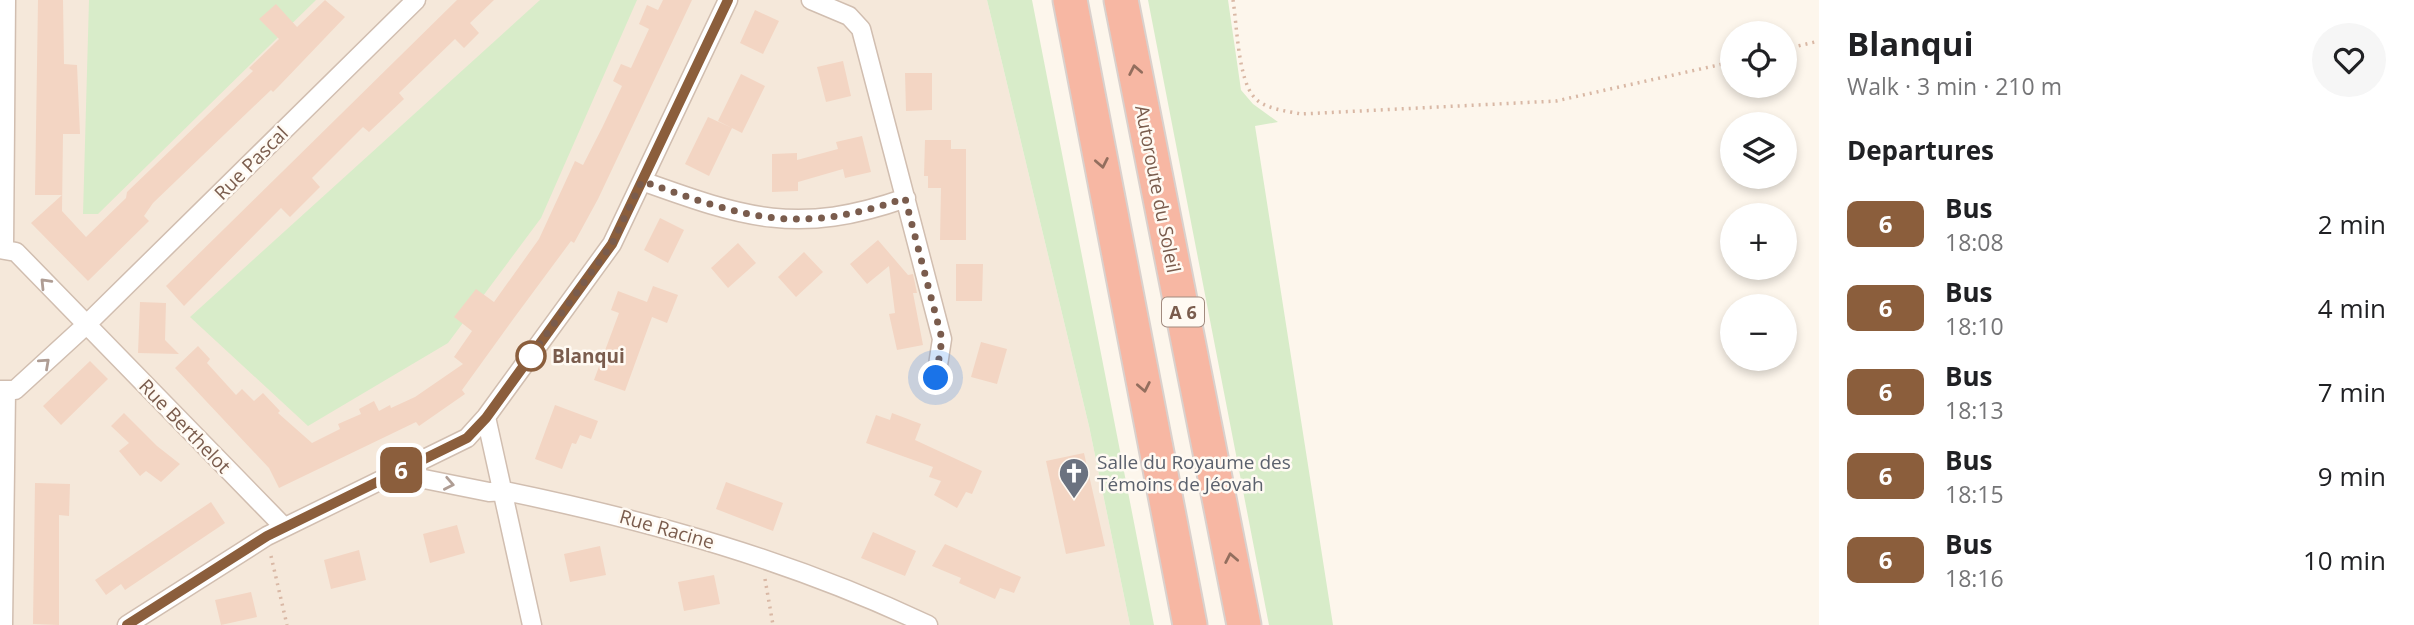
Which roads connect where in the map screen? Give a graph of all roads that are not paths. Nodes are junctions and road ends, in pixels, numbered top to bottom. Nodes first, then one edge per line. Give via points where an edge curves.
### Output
1 (6, 0) edge
2 (416, 0) edge
3 (728, 0) edge
4 (811, 0) edge
5 (1070, 0) edge
6 (1121, 0) edge
7 (642, 181) junction
8 (905, 198) junction
9 (2, 249) edge
10 (86, 325) junction
11 (936, 378) dead end
12 (3, 391) edge
13 (486, 418) junction
14 (394, 473) junction
15 (505, 491) junction
16 (284, 527) junction
17 (3, 625) edge
18 (127, 625) edge
19 (532, 625) edge
20 (928, 625) edge
21 (1189, 625) edge
22 (1244, 625) edge

1 - 9 street
2 - 10 street, Rue Pascal
3 - 7 street
4 - 8 street via 849,16 861,29
5 -> 21 highway, A 6
22 -> 6 highway, Autoroute du Soleil / A 6
7 - 8 street via 719,208 786,219 834,219
7 - 13 street via 612,244
8 - 11 street via 942,339
10 -> 9 street, Rue Berthelot via 16,252
12 -> 10 street, Rue Pascal via 15,390
10 - 16 street, Rue Berthelot
12 - 17 street
13 - 14 street via 467,438
13 - 15 street
14 -> 15 street, Rue Racine via 489,492
14 - 16 street
15 - 19 street
15 - 20 street, Rue Racine via 670,528 816,576
16 - 18 street

